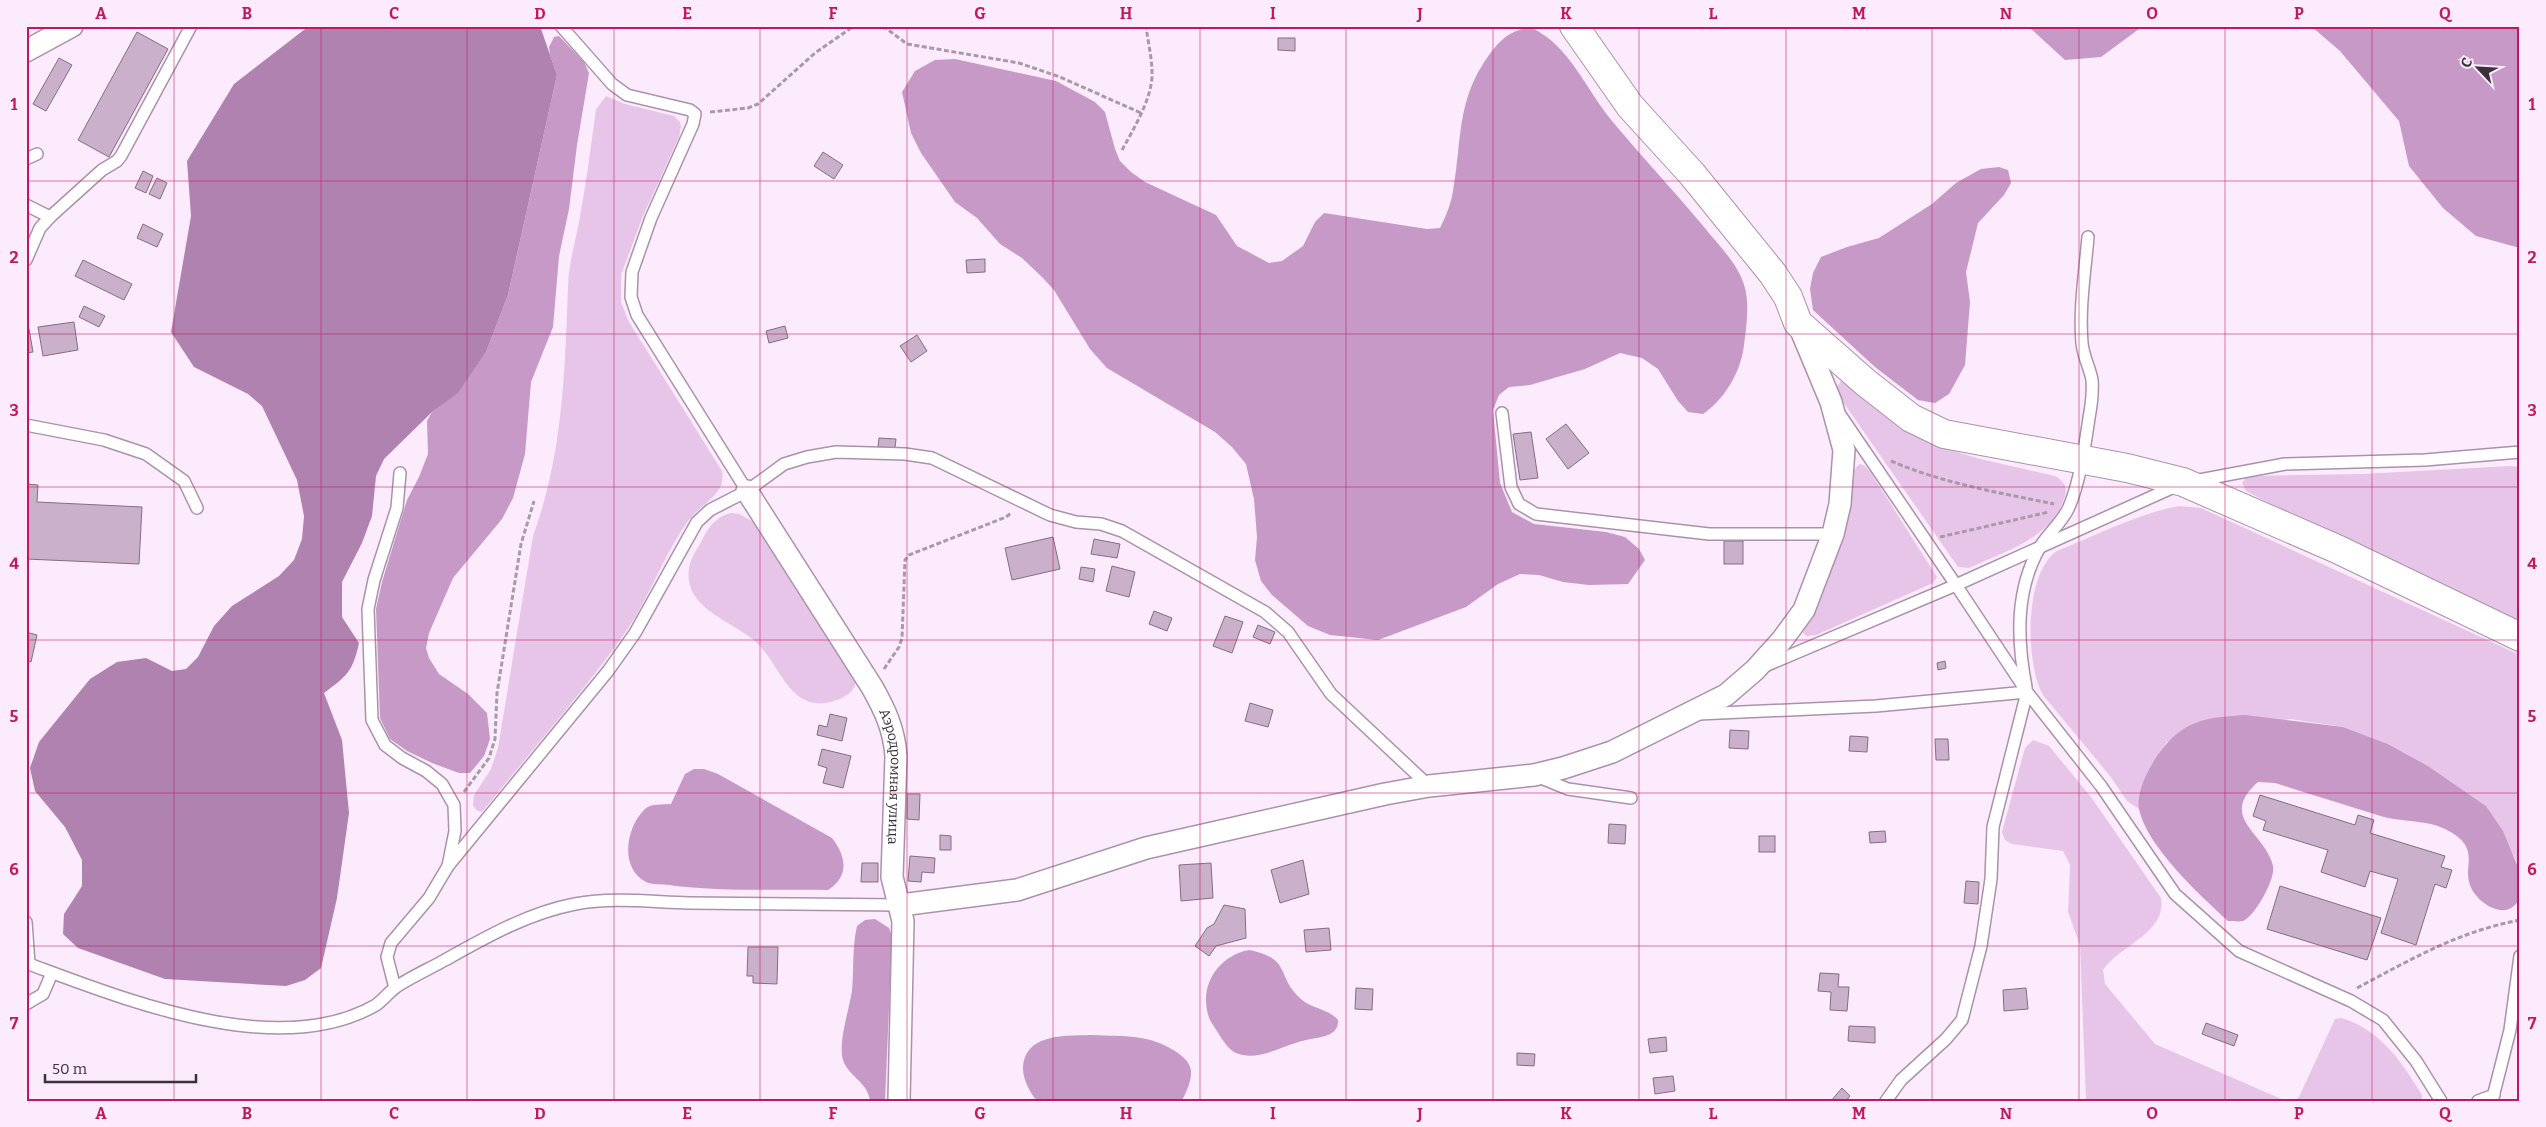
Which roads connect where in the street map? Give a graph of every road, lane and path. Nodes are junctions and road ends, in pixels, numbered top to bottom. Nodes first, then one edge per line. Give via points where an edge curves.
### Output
1 (72, 26) edge
2 (192, 26) edge
3 (562, 26) edge
4 (854, 26) edge
5 (884, 26) edge
6 (1146, 26) edge
7 (1574, 26) edge
8 (26, 51) edge
9 (1141, 112) junction
10 (695, 114) junction
11 (1122, 150) dead end
12 (26, 205) edge
13 (50, 217) junction
14 (2088, 237) dead end
15 (26, 260) edge
16 (1798, 323) junction
17 (1831, 402) junction
18 (1502, 413) dead end
19 (26, 425) edge
20 (1863, 449) junction
21 (2520, 452) edge
22 (2080, 460) junction
23 (400, 473) dead end
24 (2184, 482) junction
25 (747, 491) junction
26 (534, 501) dead end
27 (1023, 504) junction
28 (2069, 507) junction
29 (197, 508) dead end
30 (1833, 534) junction
31 (1926, 540) junction
32 (2040, 547) junction
33 (1956, 586) junction
34 (2520, 637) edge
35 (1755, 670) junction
36 (872, 687) junction
37 (2028, 692) junction
38 (1691, 714) junction
39 (1534, 775) junction
40 (1429, 786) junction
41 (1631, 798) dead end
42 (453, 803) junction
43 (448, 866) junction
44 (900, 905) junction
45 (2520, 920) edge
46 (26, 922) edge
47 (2520, 956) edge
48 (28, 963) edge
49 (52, 973) junction
50 (395, 988) junction
51 (2340, 996) junction
52 (26, 1004) edge
53 (2493, 1098) edge
54 (899, 1101) edge
55 (1886, 1101) edge
56 (2441, 1101) edge
57 (2478, 1101) edge

1 - 8 street
2 - 13 lane via 121,156
3 - 10 lane via 612,84 627,95 690,110
4 - 10 path via 815,53 758,104
5 - 9 path via 908,44 1019,63
6 - 9 path via 1153,75
7 - 16 main road via 1630,106 1692,174 1773,274 1788,297
9 - 11 path
10 - 25 lane via 640,248 632,272 631,296 637,315
12 - 13 lane
13 - 15 lane via 40,228
14 - 22 lane via 2081,303 2082,345 2092,380 2089,417
16 - 17 street
16 - 22 main road via 1865,382 1919,422 1944,434
17 - 20 lane
17 - 30 street via 1844,450 1840,504
18 - 30 lane via 1511,487 1519,504 1536,514 1709,534
19 - 29 lane via 104,440 146,454 184,481
20 - 28 path via 1906,468 1988,491
20 - 31 lane
21 - 24 lane via 2425,460 2285,464
22 - 24 main road
22 - 28 lane
23 - 42 lane via 397,508 368,609 372,720 385,745 426,770 442,784
24 - 32 lane
24 - 34 main road via 2337,549
25 - 27 lane via 784,464 807,456 836,452 906,454 932,458
25 - 36 street, Аэродромная улица
25 - 43 lane via 710,510 697,522 635,633 608,671
26 - 42 path via 521,544 489,758
27 - 36 path via 1006,517 910,555 905,560 902,638
27 - 40 lane via 1050,515 1101,524 1122,532 1265,612 1288,632 1331,694
28 - 31 path
28 - 32 lane via 2060,524
30 - 35 street via 1804,610
31 - 33 lane
32 - 33 lane
32 - 37 lane via 2027,574 2018,629
33 - 35 lane
33 - 37 lane
35 - 38 street via 1726,694
36 - 44 street, Аэродромная улица via 888,714 895,737 892,877
37 - 38 lane via 1876,706
37 - 51 lane via 2101,786 2175,894 2238,951
37 - 55 lane via 1993,827 1991,879 1981,946 1962,1020 1900,1080
38 - 39 street via 1612,752
39 - 40 street
39 - 41 lane via 1568,789
40 - 44 street via 1185,838 1104,860 1017,890
42 - 43 lane via 455,831
43 - 50 lane via 429,898 391,943 388,957
44 - 50 lane via 617,899 574,904 533,916 489,936
44 - 54 street, Аэродромная улица via 903,921
45 - 51 path via 2488,927 2438,945
46 - 48 lane
47 - 53 lane via 2510,1030
48 - 49 lane
49 - 50 lane via 147,1004 227,1025 256,1028 292,1029 344,1019 377,1004
49 - 52 lane via 43,994
51 - 56 lane via 2382,1020 2416,1061
53 - 57 lane

